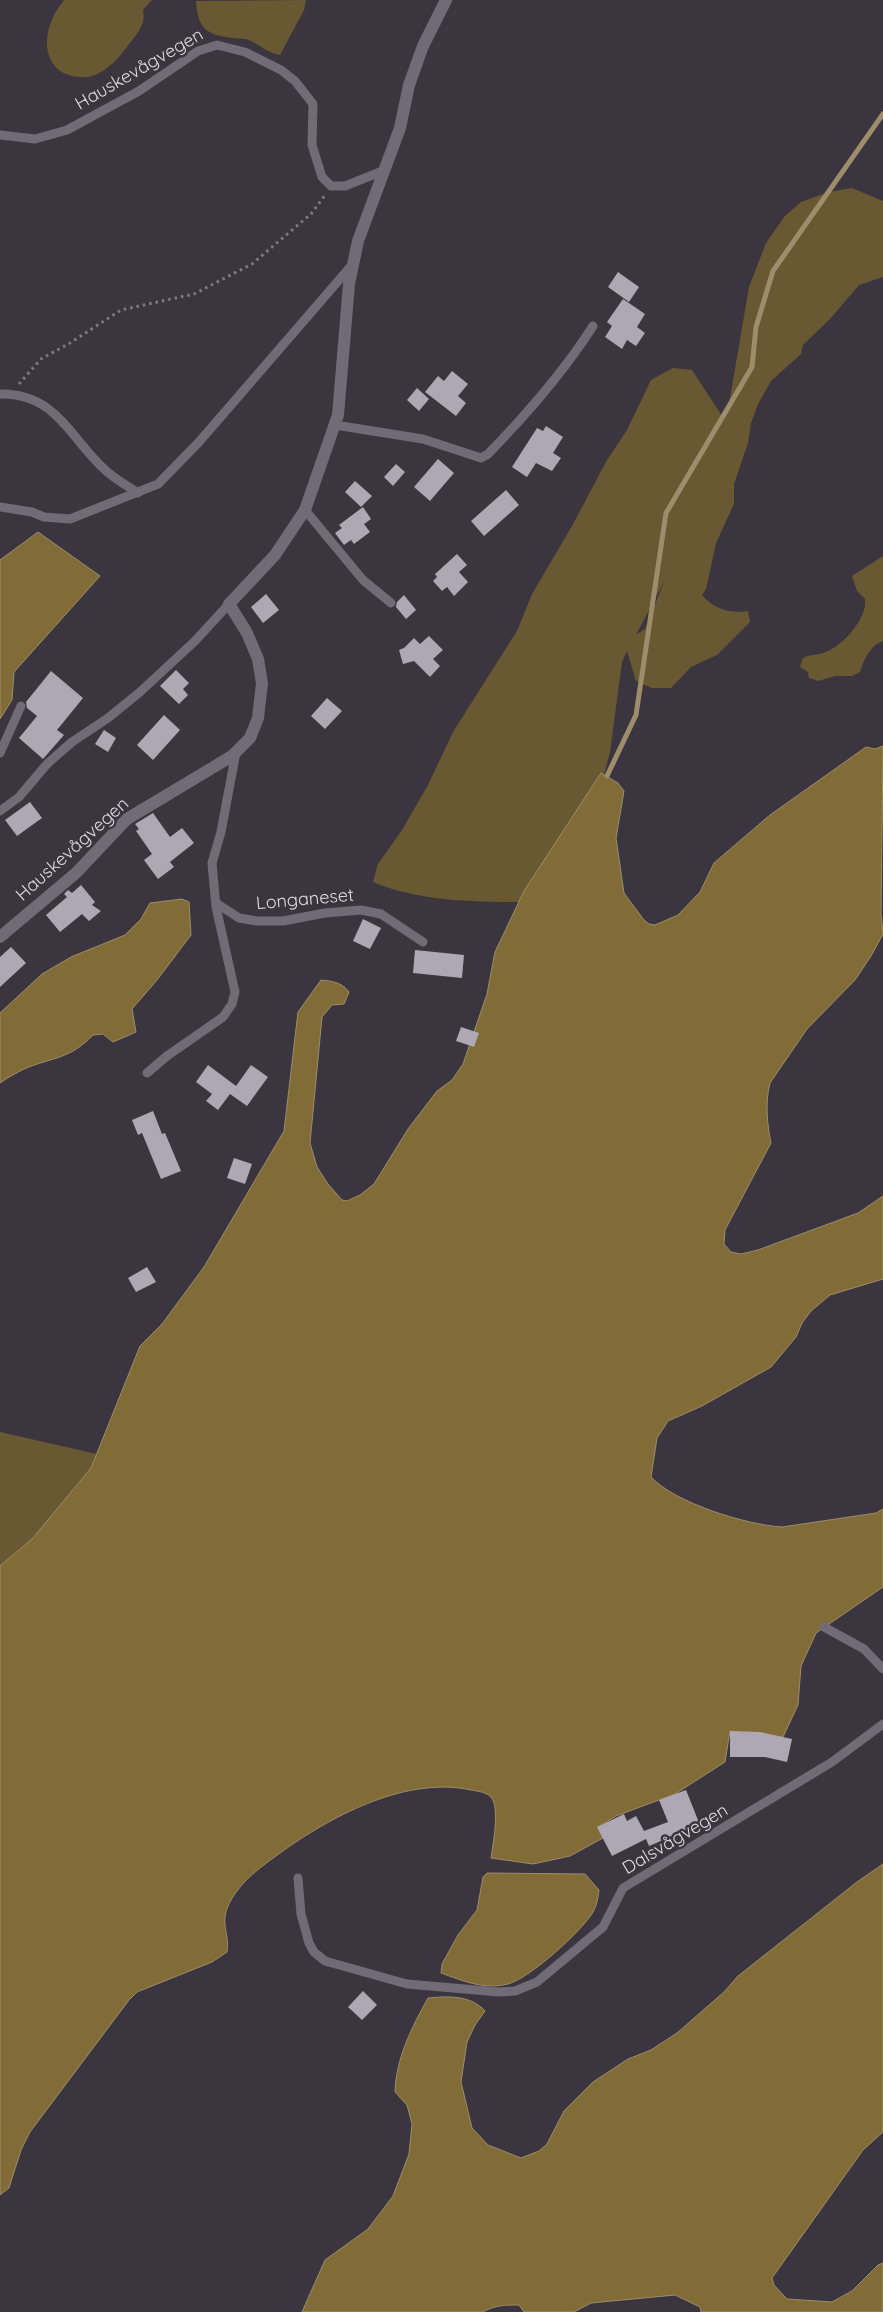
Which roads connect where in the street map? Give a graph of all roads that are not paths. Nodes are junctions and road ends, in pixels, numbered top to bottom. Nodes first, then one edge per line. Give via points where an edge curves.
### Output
1 (446, 0) edge
2 (0, 135) edge
3 (384, 170) junction
4 (354, 263) junction
5 (593, 326) dead end
6 (0, 394) edge
7 (335, 425) junction
8 (138, 493) junction
9 (0, 507) edge
10 (305, 510) junction
11 (391, 603) dead end
12 (229, 604) junction
13 (21, 706) dead end
14 (236, 752) junction
15 (0, 753) edge
16 (0, 811) edge
17 (216, 903) junction
18 (0, 937) edge
19 (423, 942) dead end
20 (147, 1074) dead end
21 (824, 1627) dead end
22 (883, 1669) edge
23 (883, 1724) edge
24 (298, 1878) dead end

1 - 3 street via 422,46 400,128
2 - 3 lane, Hauskevågvegen via 35,139 67,130 139,91 198,51 217,45 246,52 295,81 313,104 312,145 322,177 331,186 346,186
3 - 4 street via 361,233
4 - 7 street via 349,284 343,370
4 - 8 lane via 174,469 158,484
5 - 7 lane via 543,395 481,458 423,439
6 - 8 lane via 32,400 54,412 102,468
7 - 10 street
8 - 9 lane via 70,518
10 - 11 lane via 364,580
10 - 12 street via 275,555
12 - 14 street, Hauskevågvegen via 247,632 258,659 262,683 258,718 250,738
12 - 16 lane via 140,692 72,742 47,764 19,797
13 - 15 lane
14 - 17 lane via 212,863
14 - 18 street, Hauskevågvegen via 127,819 76,872
17 - 19 lane, Longaneset via 239,918 257,921 283,921 361,910 381,914
17 - 20 lane via 235,992 232,1004 223,1017
21 - 22 lane via 864,1649
23 - 24 lane, Dalsvågvegen via 832,1762 635,1880 620,1893 603,1927 537,1982 516,1990 407,1984 325,1961 309,1943 301,1914

